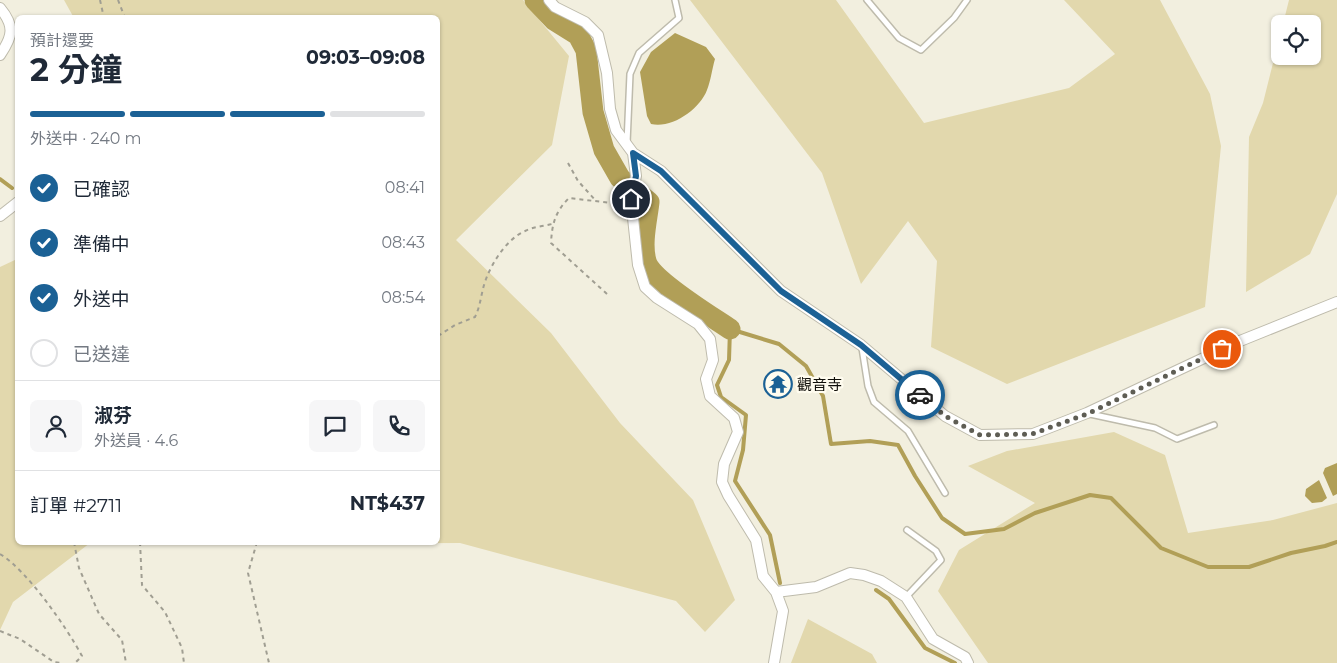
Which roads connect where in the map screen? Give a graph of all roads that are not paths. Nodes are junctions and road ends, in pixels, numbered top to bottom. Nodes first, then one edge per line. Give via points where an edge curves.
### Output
1 (549, 0) edge
2 (675, 0) edge
3 (867, 0) edge
4 (967, 0) edge
5 (0, 8) edge
6 (0, 55) edge
7 (627, 144) junction
8 (633, 153) junction
9 (15, 204) edge
10 (0, 216) edge
11 (1337, 302) edge
12 (861, 345) junction
13 (1087, 414) junction
14 (1214, 425) dead end
15 (945, 493) dead end
16 (908, 530) dead end
17 (776, 592) junction
18 (906, 597) junction
19 (774, 663) edge
20 (968, 663) edge

1 - 7 street via 555,7 585,22 598,35 607,73 610,109 616,130
2 - 7 lane via 679,18 639,53 630,74
3 - 4 lane via 900,38 921,50 954,18
5 - 6 street via 10,23 10,39
7 - 8 street
8 - 12 street via 661,171 781,291
8 - 17 street via 636,176 631,199 638,265 645,286 657,298 698,324 710,339 713,360 706,379 710,396 734,418 738,432 724,464 722,482 756,540 763,576
9 - 10 street
11 - 13 street via 1240,341
12 - 13 street via 945,416 980,435 1032,434
12 - 15 lane via 874,402 908,431
13 - 14 lane via 1155,428 1176,439
16 - 18 lane via 936,551 941,560
17 - 18 street via 816,587 850,573 881,581
17 - 19 street via 783,612
18 - 20 street via 933,639 965,657

